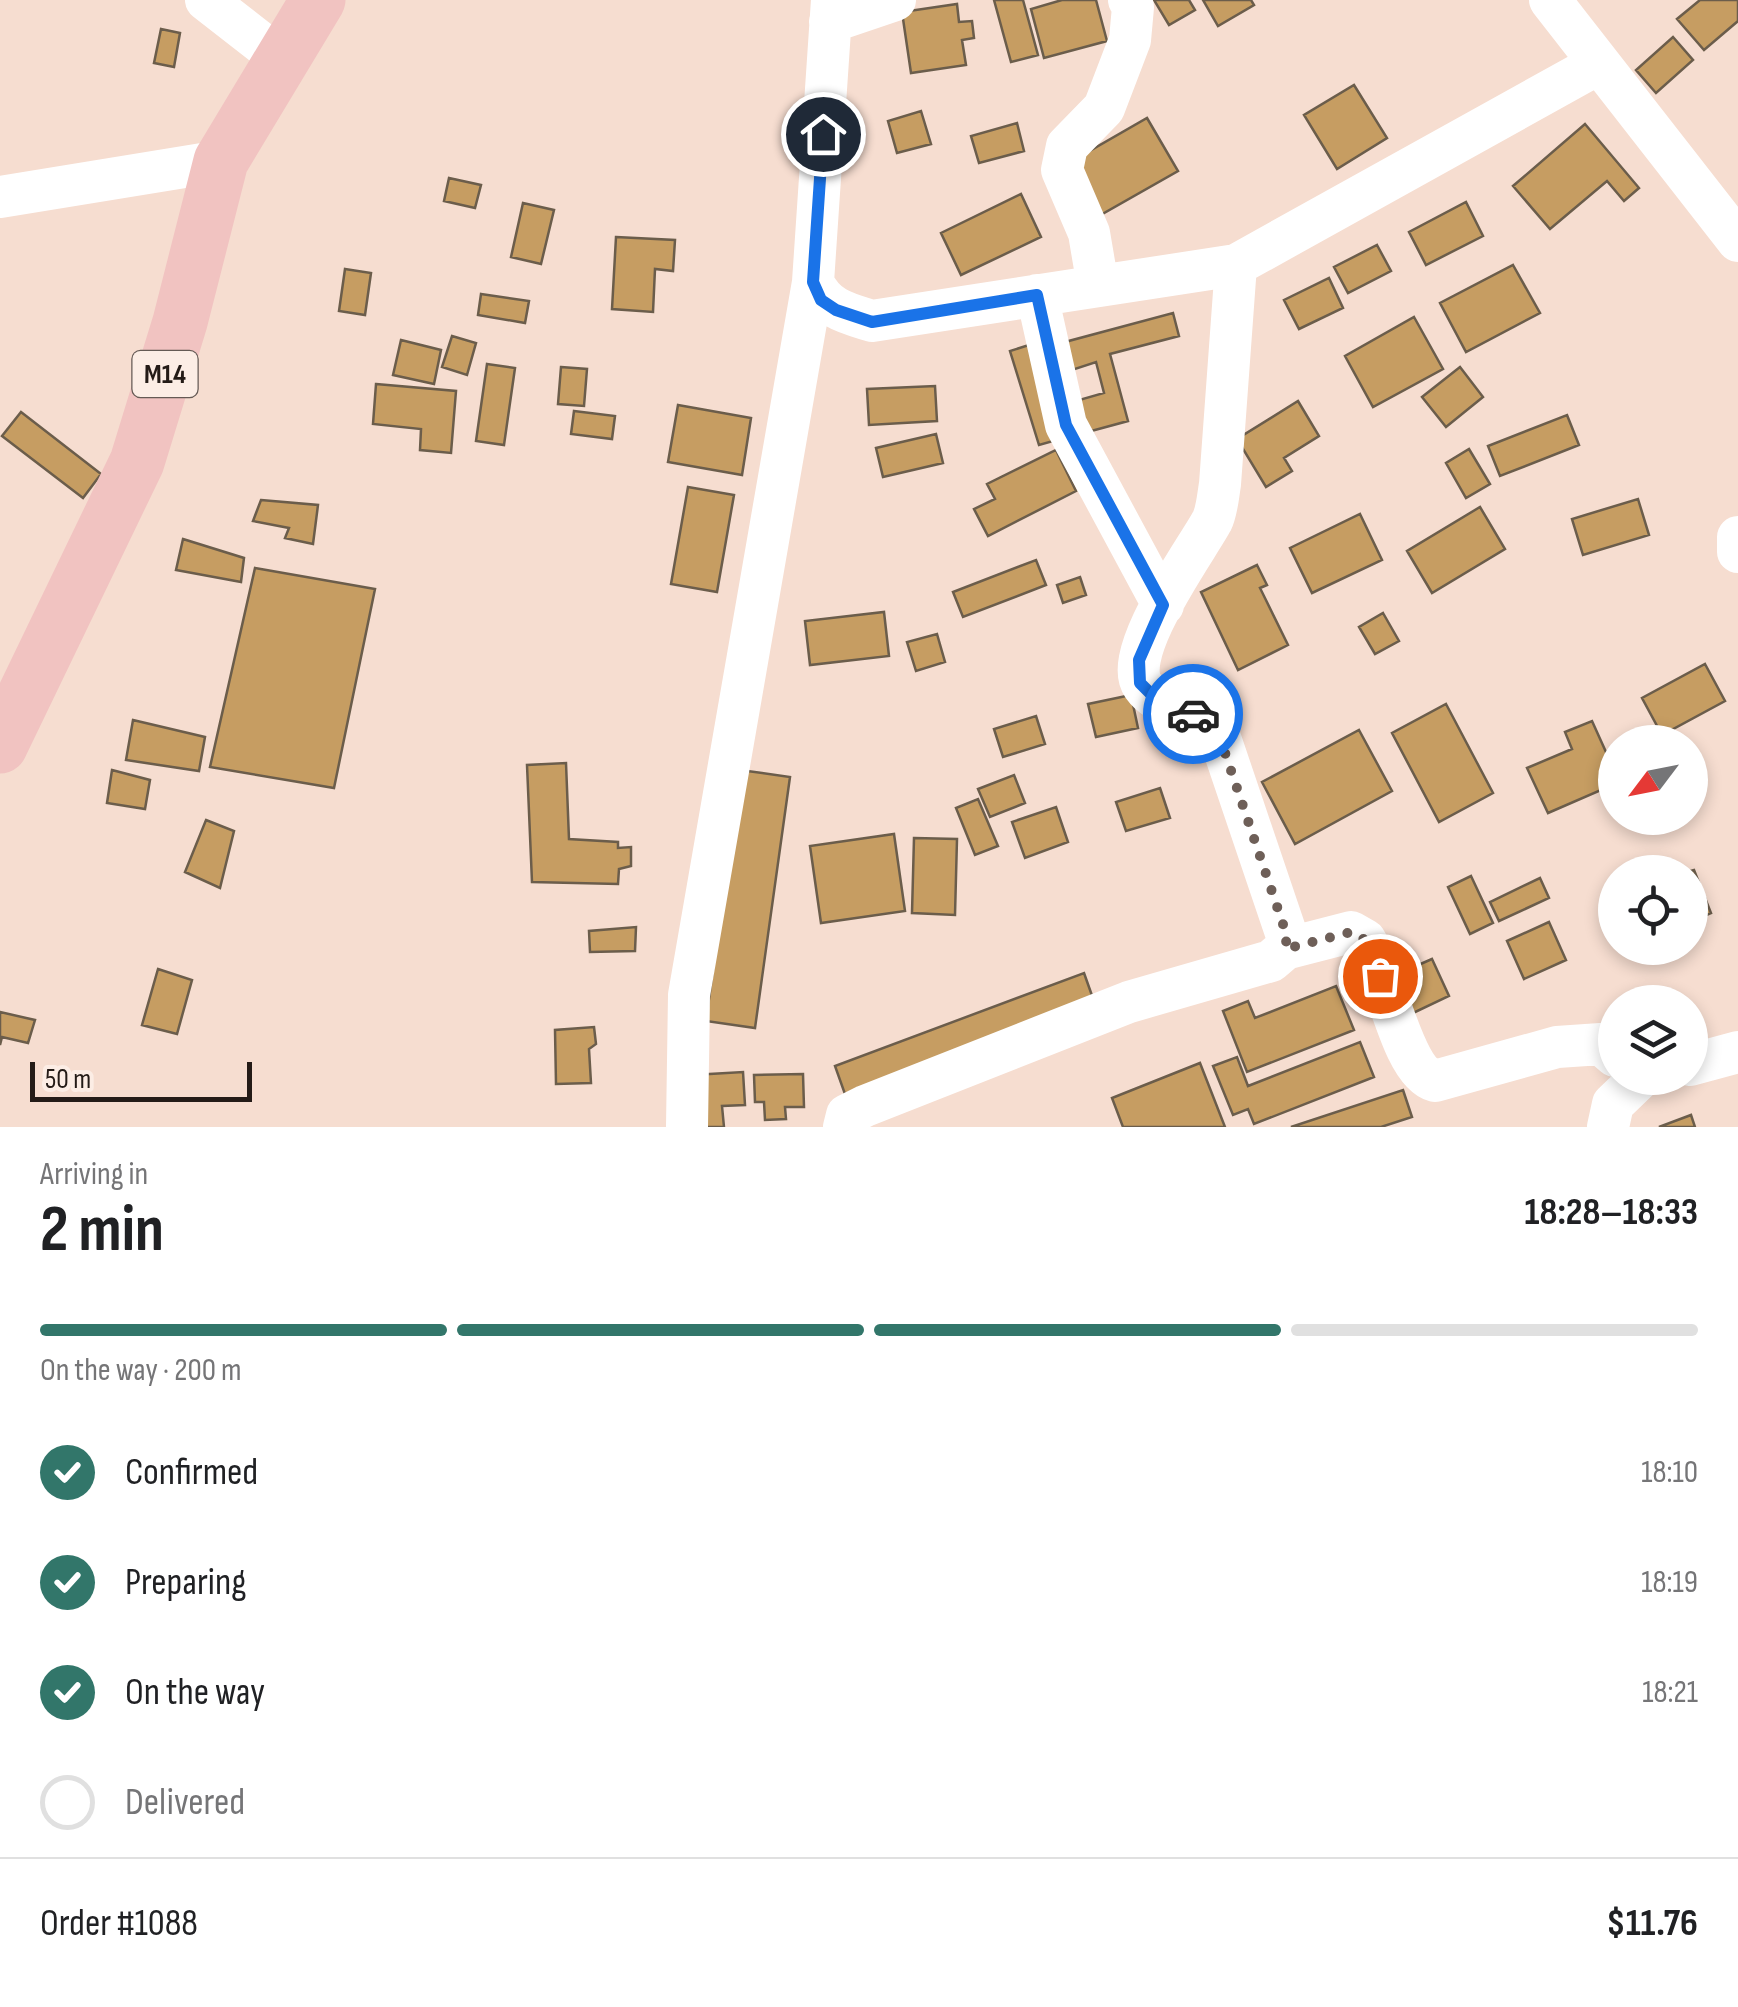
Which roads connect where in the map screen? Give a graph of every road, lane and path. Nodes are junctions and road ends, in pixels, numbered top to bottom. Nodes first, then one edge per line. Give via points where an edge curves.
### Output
1 (206, 0) edge
2 (318, 0) edge
3 (894, 0) edge
4 (1130, 0) edge
5 (1550, 0) edge
6 (831, 11) edge
7 (283, 60) junction
8 (1598, 64) junction
9 (221, 161) junction
10 (9, 200) edge
11 (1738, 241) edge
12 (1236, 265) junction
13 (813, 282) junction
14 (1098, 286) junction
15 (1037, 295) junction
16 (1738, 537) edge
17 (1738, 552) edge
18 (1163, 605) junction
19 (0, 746) edge
20 (1285, 949) junction
21 (1598, 1044) edge
22 (1738, 1052) edge
23 (1708, 1060) edge
24 (1622, 1095) edge
25 (687, 1127) edge
26 (844, 1127) edge
27 (1608, 1127) edge

1 - 7 street
2 - 7 main road, M14
3 - 6 street
4 - 14 street via 1130,40 1104,108 1067,146 1062,170 1088,233
5 - 8 street
6 - 13 street
7 - 9 main road, M14
8 - 11 street
8 - 12 street
9 - 10 street
9 - 19 main road, M14 via 137,462
12 - 14 street
12 - 18 street via 1214,518
13 - 15 street via 821,300 872,322
13 - 25 street via 690,995
14 - 15 street
15 - 18 street via 1066,425
16 - 17 street
18 - 20 street via 1139,660 1140,683 1153,696 1205,719 1219,735 1287,936
20 - 21 street via 1351,932 1365,940 1412,1060 1429,1080 1557,1047
20 - 26 street via 1271,961 1128,1002 865,1106 847,1114
22 - 23 street
24 - 27 street

